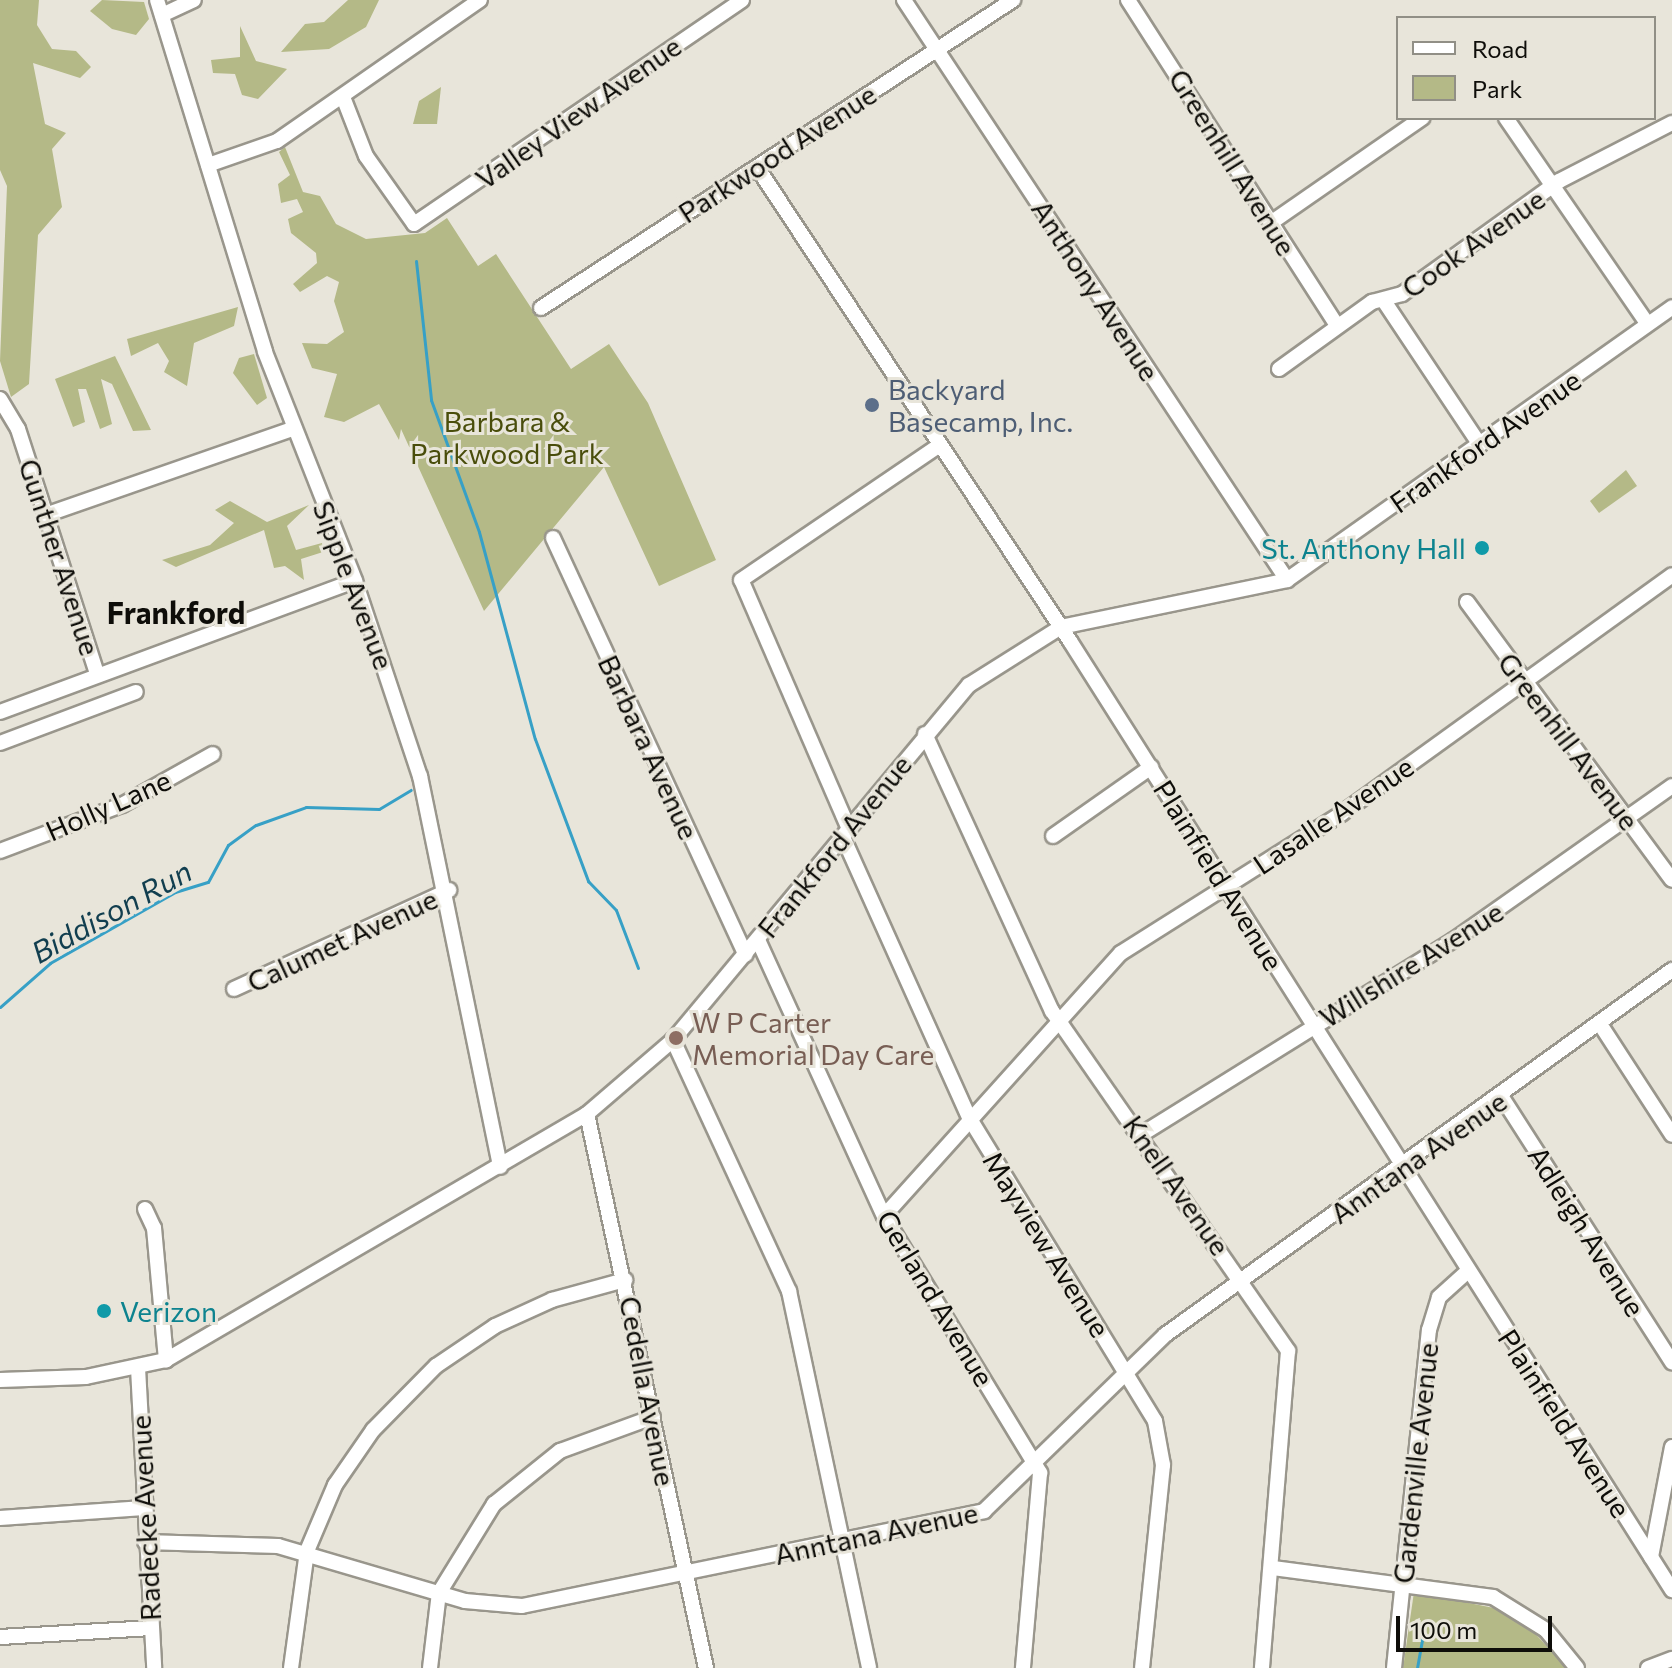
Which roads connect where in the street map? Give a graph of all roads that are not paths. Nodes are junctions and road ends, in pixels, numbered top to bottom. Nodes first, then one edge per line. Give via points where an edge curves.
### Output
1 (157, 0) edge
2 (194, 0) edge
3 (480, 0) edge
4 (742, 0) edge
5 (904, 0) edge
6 (1013, 0) edge
7 (1128, 0) edge
8 (162, 15) junction
9 (935, 49) junction
10 (343, 97) junction
11 (1419, 120) edge
12 (1507, 120) edge
13 (1672, 123) edge
14 (208, 165) junction
15 (757, 167) junction
16 (1553, 186) junction
17 (1272, 222) junction
18 (1384, 301) junction
19 (1672, 307) edge
20 (541, 308) dead end
21 (1647, 323) junction
22 (1337, 325) junction
23 (1279, 369) dead end
24 (0, 399) edge
25 (292, 429) junction
26 (940, 445) junction
27 (1480, 445) junction
28 (45, 515) junction
29 (553, 538) dead end
30 (1672, 575) edge
31 (1287, 580) junction
32 (355, 581) junction
33 (1467, 602) dead end
34 (1061, 627) junction
35 (97, 673) junction
36 (1523, 682) junction
37 (136, 692) dead end
38 (0, 712) edge
39 (925, 734) junction
40 (0, 743) edge
41 (213, 754) dead end
42 (1151, 767) junction
43 (1672, 786) edge
44 (1626, 817) junction
45 (846, 833) junction
46 (1053, 836) dead end
47 (0, 851) edge
48 (1672, 880) edge
49 (1226, 888) junction
50 (449, 890) junction
51 (758, 940) junction
52 (746, 955) junction
53 (1672, 970) edge
54 (234, 989) dead end
55 (1061, 1022) junction
56 (1600, 1024) junction
57 (1314, 1025) junction
58 (673, 1040) junction
59 (1503, 1099) junction
60 (587, 1114) junction
61 (970, 1119) junction
62 (1671, 1129) edge
63 (1142, 1134) junction
64 (500, 1167) junction
65 (1403, 1167) junction
66 (145, 1209) dead end
67 (884, 1216) junction
68 (1468, 1271) junction
69 (1243, 1279) junction
70 (625, 1280) junction
71 (166, 1360) junction
72 (1672, 1362) edge
73 (138, 1368) junction
74 (1126, 1373) junction
75 (0, 1380) edge
76 (653, 1417) junction
77 (1672, 1447) edge
78 (1036, 1463) junction
79 (144, 1508) junction
80 (0, 1518) edge
81 (842, 1541) junction
82 (145, 1542) junction
83 (307, 1551) junction
84 (1651, 1557) junction
85 (1273, 1568) junction
86 (685, 1574) junction
87 (1403, 1582) junction
88 (1672, 1590) edge
89 (439, 1593) junction
90 (151, 1628) junction
91 (0, 1637) edge
92 (1672, 1659) edge
93 (154, 1668) edge
94 (291, 1668) edge
95 (430, 1668) edge
96 (706, 1668) edge
97 (869, 1668) edge
98 (1023, 1668) edge
99 (1142, 1668) edge
100 (1262, 1668) edge
101 (1394, 1668) edge
102 (1577, 1668) edge
103 (1648, 1668) edge

1 - 8 street, Sipple Avenue
2 - 8 street
3 - 10 street
4 - 10 street, Valley View Avenue via 414,224 366,156
5 - 9 street, Anthony Avenue
6 - 9 street, Parkwood Avenue
7 - 17 street, Greenhill Avenue
8 - 14 street, Sipple Avenue
9 - 15 street, Parkwood Avenue
9 - 31 street, Anthony Avenue
10 - 14 street via 277,141
11 - 17 street
12 - 16 street
13 - 16 street, Cook Avenue
14 - 25 street, Sipple Avenue
15 - 20 street, Parkwood Avenue
15 - 26 street, Plainfield Avenue
16 - 18 street, Cook Avenue
16 - 21 street
17 - 22 street, Greenhill Avenue
18 - 22 street, Cook Avenue
18 - 27 street
19 - 21 street, Frankford Avenue
21 - 27 street, Frankford Avenue
22 - 23 street, Cook Avenue
24 - 28 street, Gunther Avenue via 18,429
25 - 28 street
25 - 32 street, Sipple Avenue
26 - 34 street, Plainfield Avenue
26 - 45 street, Mayview Avenue via 741,580
27 - 31 street, Frankford Avenue
28 - 35 street, Gunther Avenue
29 - 52 street, Barbara Avenue
30 - 36 street, Lasalle Avenue
31 - 34 street, Frankford Avenue
32 - 35 street
32 - 50 street, Sipple Avenue via 401,712
33 - 36 street, Greenhill Avenue
34 - 39 street, Frankford Avenue via 969,685
34 - 42 street, Plainfield Avenue
35 - 38 street
36 - 44 street, Greenhill Avenue
36 - 49 street, Lasalle Avenue
37 - 40 street
39 - 45 street, Frankford Avenue
39 - 55 street, Knell Avenue
41 - 47 street, Holly Lane via 122,805
42 - 46 street
42 - 49 street, Plainfield Avenue
43 - 44 street, Willshire Avenue
44 - 48 street, Greenhill Avenue
44 - 57 street, Willshire Avenue via 1585,854
45 - 51 street, Frankford Avenue
45 - 61 street, Mayview Avenue
49 - 55 street, Lasalle Avenue via 1121,953
49 - 57 street, Plainfield Avenue
50 - 54 street, Calumet Avenue
50 - 64 street, Sipple Avenue
51 - 52 street, Frankford Avenue
51 - 67 street, Gerland Avenue
52 - 58 street, Frankford Avenue
53 - 56 street, Anntana Avenue
55 - 61 street, Lasalle Avenue
55 - 63 street, Knell Avenue
56 - 59 street, Anntana Avenue
56 - 62 street
57 - 63 street, Willshire Avenue
57 - 65 street, Plainfield Avenue
58 - 60 street, Frankford Avenue
58 - 81 street via 789,1291
59 - 65 street, Anntana Avenue
59 - 72 street, Adleigh Avenue
60 - 64 street, Frankford Avenue
60 - 70 street, Cedella Avenue
61 - 67 street, Lasalle Avenue
61 - 74 street, Mayview Avenue
63 - 69 street, Knell Avenue
64 - 71 street, Frankford Avenue
65 - 68 street, Plainfield Avenue
65 - 69 street, Anntana Avenue
66 - 71 street via 154,1228
67 - 78 street, Gerland Avenue
68 - 84 street, Plainfield Avenue
68 - 87 street, Gardenville Avenue via 1432,1312
69 - 74 street, Anntana Avenue
69 - 85 street, Knell Avenue via 1282,1337 1291,1364
70 - 76 street, Cedella Avenue
70 - 83 street via 519,1314 436,1366 348,1463
71 - 73 street, Frankford Avenue
73 - 75 street, Frankford Avenue
73 - 79 street, Radecke Avenue
74 - 78 street, Anntana Avenue
74 - 99 street, Mayview Avenue via 1155,1421 1163,1450
76 - 86 street, Cedella Avenue
76 - 89 street via 584,1438 538,1466 478,1525
77 - 84 street
78 - 81 street, Anntana Avenue via 984,1511
78 - 98 street, Gerland Avenue via 1043,1499
79 - 80 street
79 - 82 street, Radecke Avenue
81 - 86 street, Anntana Avenue
81 - 97 street
82 - 83 street, Anntana Avenue via 252,1542
82 - 90 street, Radecke Avenue
83 - 89 street, Anntana Avenue
83 - 94 street
84 - 88 street, Plainfield Avenue
85 - 87 street
85 - 100 street, Knell Avenue
86 - 89 street, Anntana Avenue via 553,1604 494,1605
86 - 96 street, Cedella Avenue
87 - 101 street, Gardenville Avenue
87 - 102 street via 1493,1597 1546,1630
89 - 95 street
90 - 91 street
90 - 93 street, Radecke Avenue
92 - 103 street

